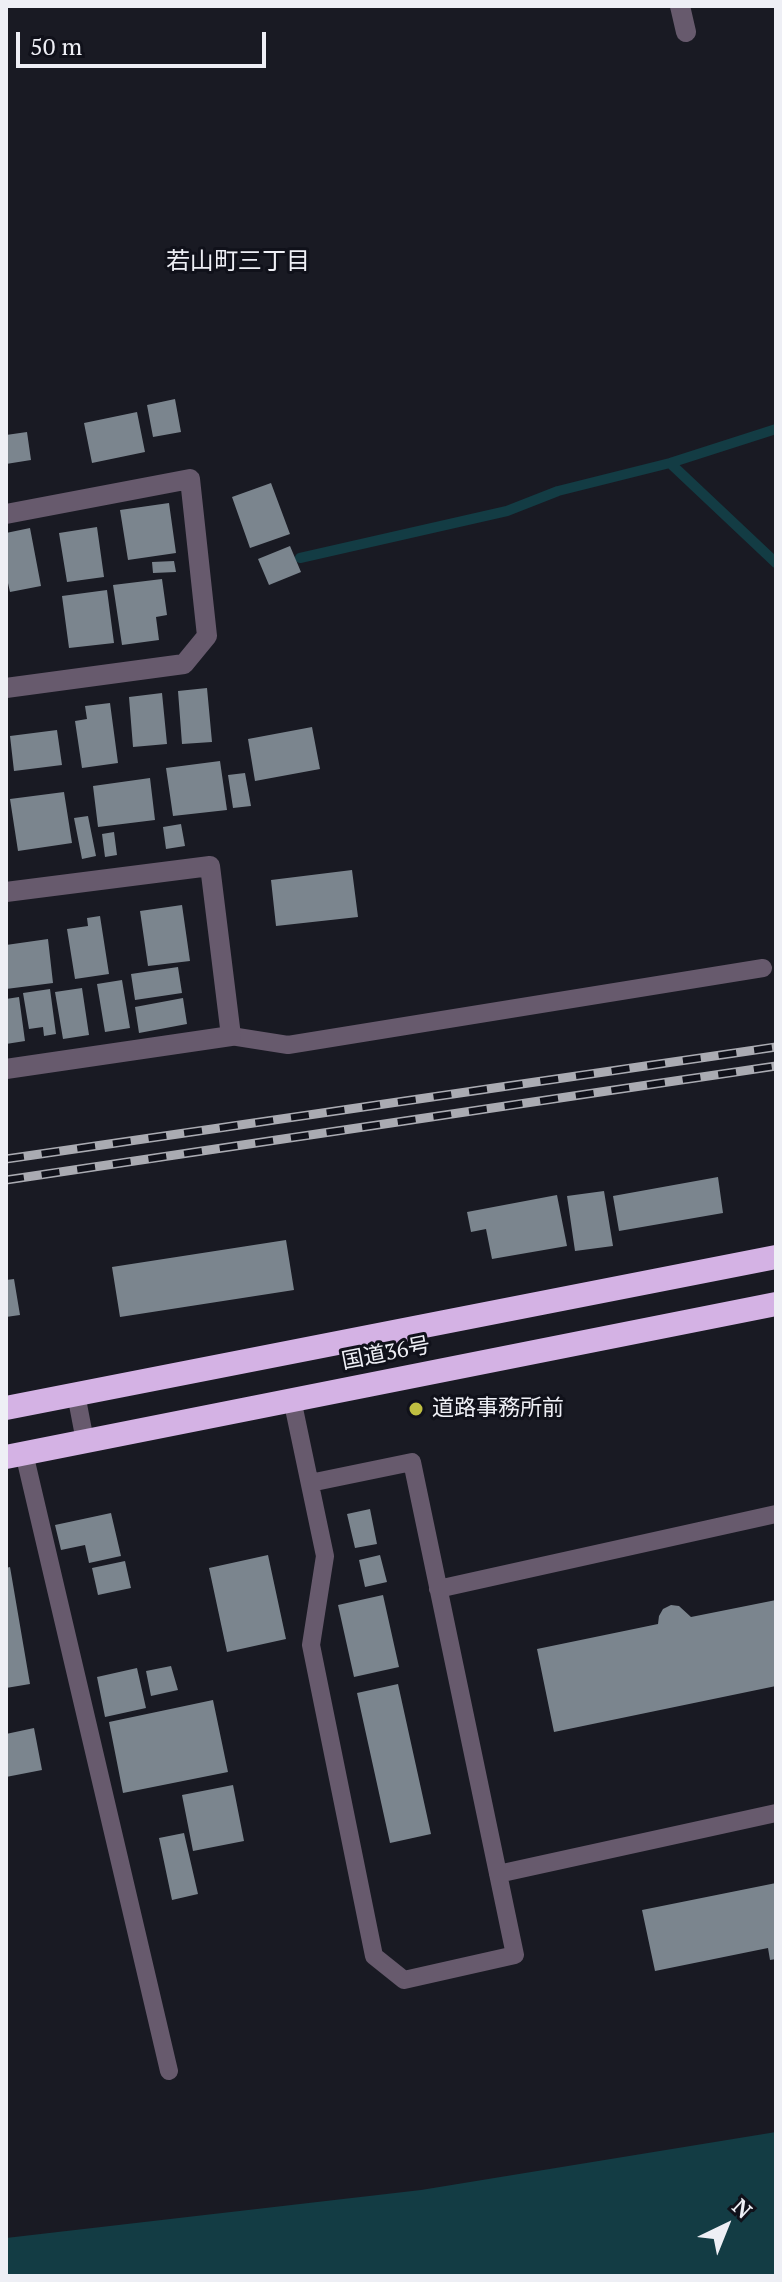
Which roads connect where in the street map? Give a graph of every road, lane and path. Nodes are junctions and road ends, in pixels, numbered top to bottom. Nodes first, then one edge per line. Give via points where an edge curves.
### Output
1 (680, 6) edge
2 (686, 32) dead end
3 (6, 514) edge
4 (6, 688) edge
5 (6, 892) edge
6 (763, 968) dead end
7 (231, 1036) junction
8 (6, 1069) edge
9 (776, 1257) edge
10 (776, 1304) edge
11 (76, 1394) junction
12 (292, 1399) junction
13 (6, 1408) edge
14 (85, 1441) junction
15 (15, 1455) edge
16 (310, 1483) junction
17 (776, 1514) edge
18 (438, 1589) junction
19 (776, 1813) edge
20 (498, 1874) junction
21 (169, 2071) dead end

1 - 2 street
3 - 4 street via 190,479 207,636 184,664
5 - 7 street via 210,866
6 - 7 lane via 288,1045
7 - 8 street
9 - 11 highway, 国道36号
10 - 12 highway, 国道36号
11 - 13 highway, 国道36号
11 - 14 lane
12 - 14 highway, 国道36号
12 - 16 lane
14 - 15 highway, 国道36号
15 - 21 lane
16 - 18 lane via 412,1462
16 - 20 lane via 325,1556 311,1645 374,1956 404,1980 515,1955
17 - 18 lane
18 - 20 lane
19 - 20 lane

